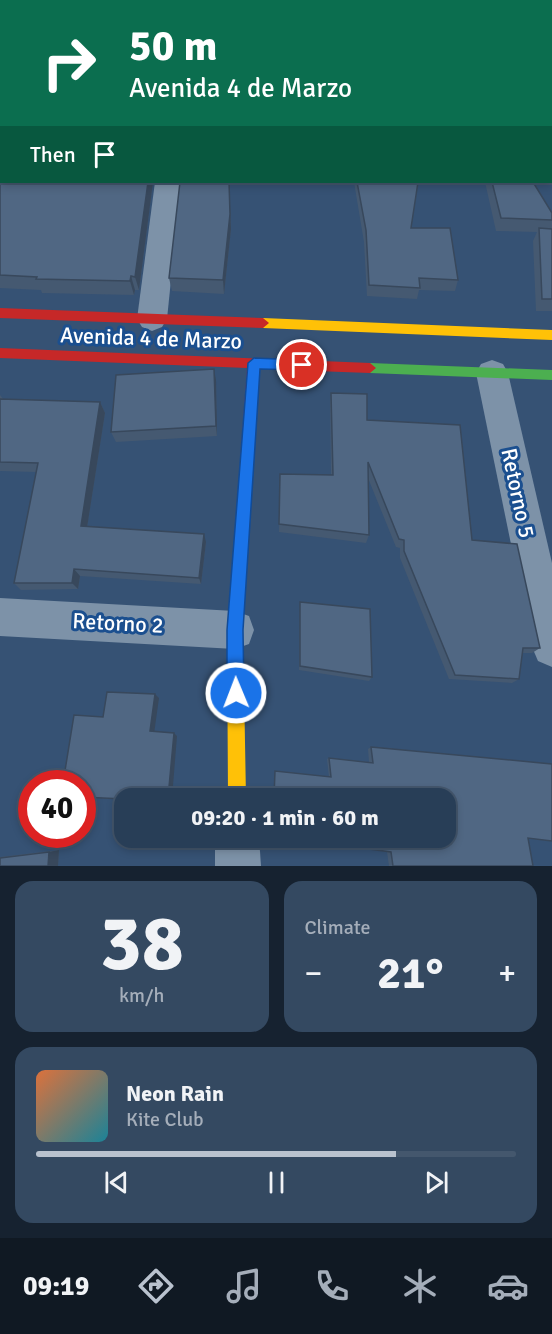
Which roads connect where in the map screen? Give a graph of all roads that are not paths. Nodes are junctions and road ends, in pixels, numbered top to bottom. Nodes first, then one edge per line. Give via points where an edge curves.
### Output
1 (168, 183) edge
2 (0, 313) edge
3 (152, 319) junction
4 (552, 335) edge
5 (0, 353) edge
6 (254, 363) junction
7 (492, 373) junction
8 (552, 375) edge
9 (0, 616) edge
10 (235, 630) junction
11 (552, 647) edge
12 (237, 788) edge
13 (237, 848) edge
14 (238, 866) edge

1 - 3 street
2 - 3 main road, Avenida 4 de Marzo
3 - 4 main road, Avenida 4 de Marzo
5 - 6 main road, Avenida 4 de Marzo
6 - 7 main road, Avenida 4 de Marzo
6 - 10 main road
7 - 8 main road, Avenida 4 de Marzo
7 - 11 street, Retorno 5
9 - 10 street, Retorno 2
10 - 12 main road
13 - 14 street

